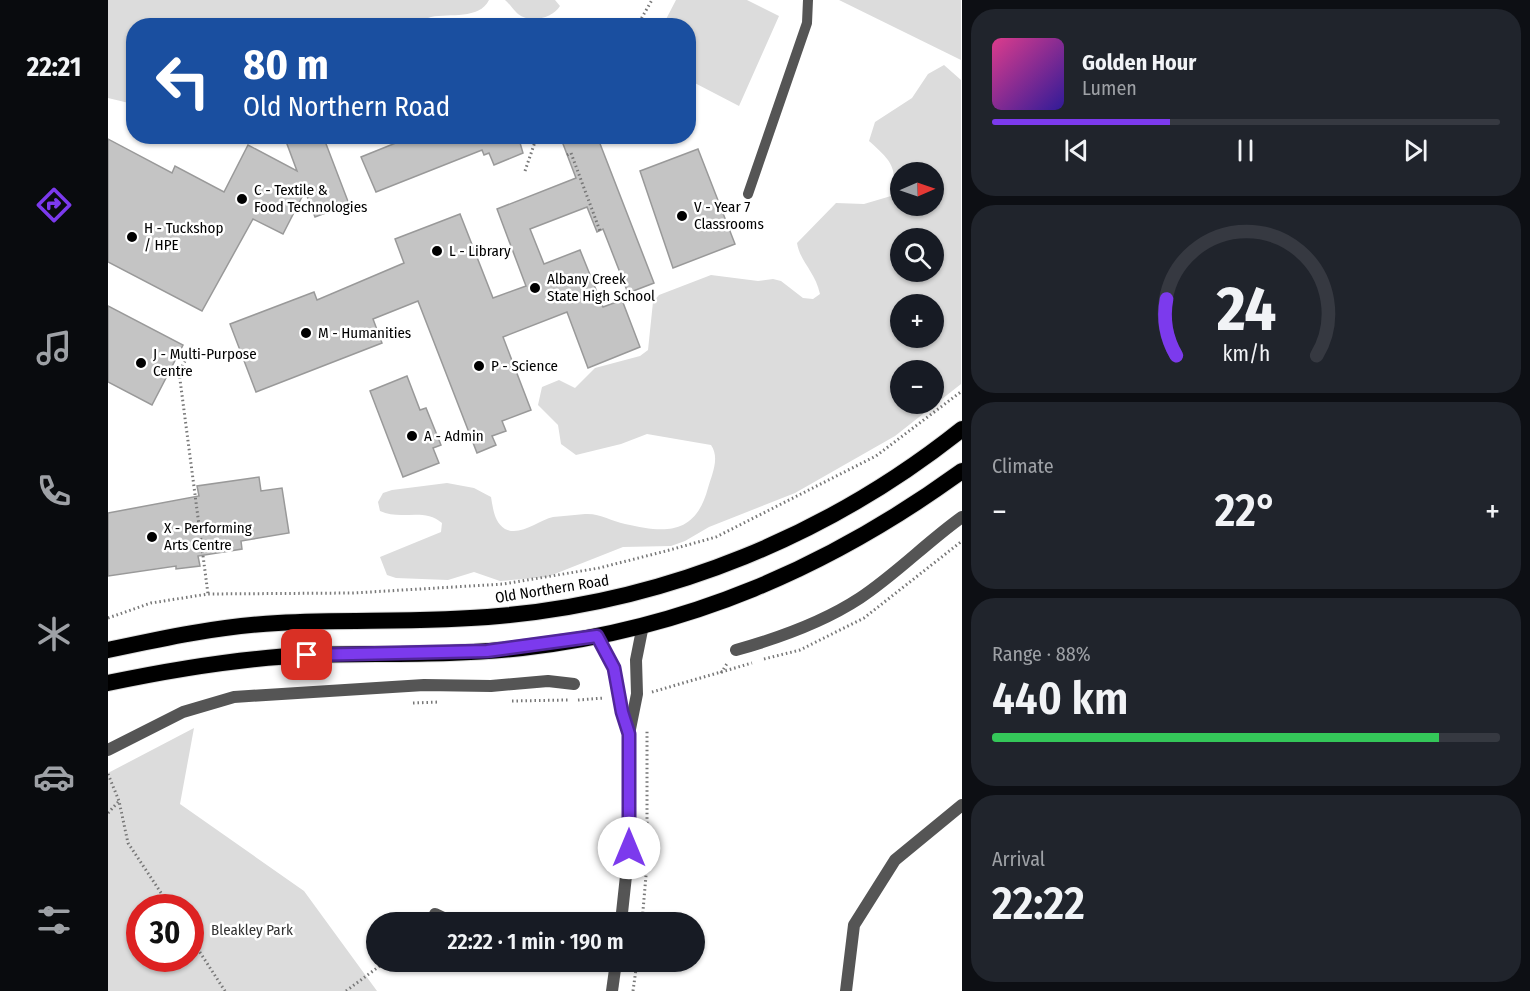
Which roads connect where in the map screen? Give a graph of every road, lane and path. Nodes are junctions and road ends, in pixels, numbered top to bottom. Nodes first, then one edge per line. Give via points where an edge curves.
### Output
1 (652, 0) edge
2 (808, 0) edge
3 (642, 18) edge
4 (534, 144) edge
5 (567, 155) dead end
6 (525, 171) dead end
7 (748, 194) dead end
8 (600, 231) dead end
9 (185, 361) dead end
10 (962, 391) edge
11 (962, 429) edge
12 (962, 471) edge
13 (962, 517) edge
14 (208, 594) junction
15 (108, 618) edge
16 (643, 625) junction
17 (597, 636) junction
18 (108, 650) edge
19 (736, 650) dead end
20 (108, 683) edge
21 (574, 684) dead end
22 (608, 698) dead end
23 (510, 701) dead end
24 (441, 702) dead end
25 (407, 703) dead end
26 (647, 725) dead end
27 (629, 734) junction
28 (108, 750) edge
29 (108, 774) edge
30 (119, 801) junction
31 (962, 805) edge
32 (108, 813) edge
33 (162, 894) edge
34 (622, 912) edge
35 (643, 912) edge
36 (204, 959) edge
37 (372, 972) edge
38 (615, 972) edge
39 (636, 972) edge
40 (225, 991) edge
41 (346, 991) edge
42 (612, 991) edge
43 (633, 991) edge
44 (846, 991) edge

1 - 3 path
2 - 7 lane via 807,23
4 - 6 path
5 - 8 path via 571,153
9 - 14 path via 179,372
10 - 14 path via 876,456 726,532 686,545 599,568 504,584 353,593
11 - 18 highway, Old Northern Road via 894,478 818,524 768,548 666,586 603,601 499,616 276,623 182,635
12 - 16 highway via 882,526 817,562 739,596
13 - 19 street via 840,610 779,638
14 - 15 path via 151,603
16 - 17 highway
16 - 27 street
17 - 20 highway via 487,651 307,655 212,663
17 - 27 street via 614,668
21 - 28 street via 548,681 491,686 424,685 234,697 183,712
22 - 23 path
24 - 25 path
26 - 35 path via 647,864
27 - 34 street via 629,848
29 - 30 path
30 - 32 path
30 - 33 path via 128,843
31 - 44 street via 895,860 854,926
36 - 40 path
37 - 41 path
38 - 42 street
39 - 43 path

